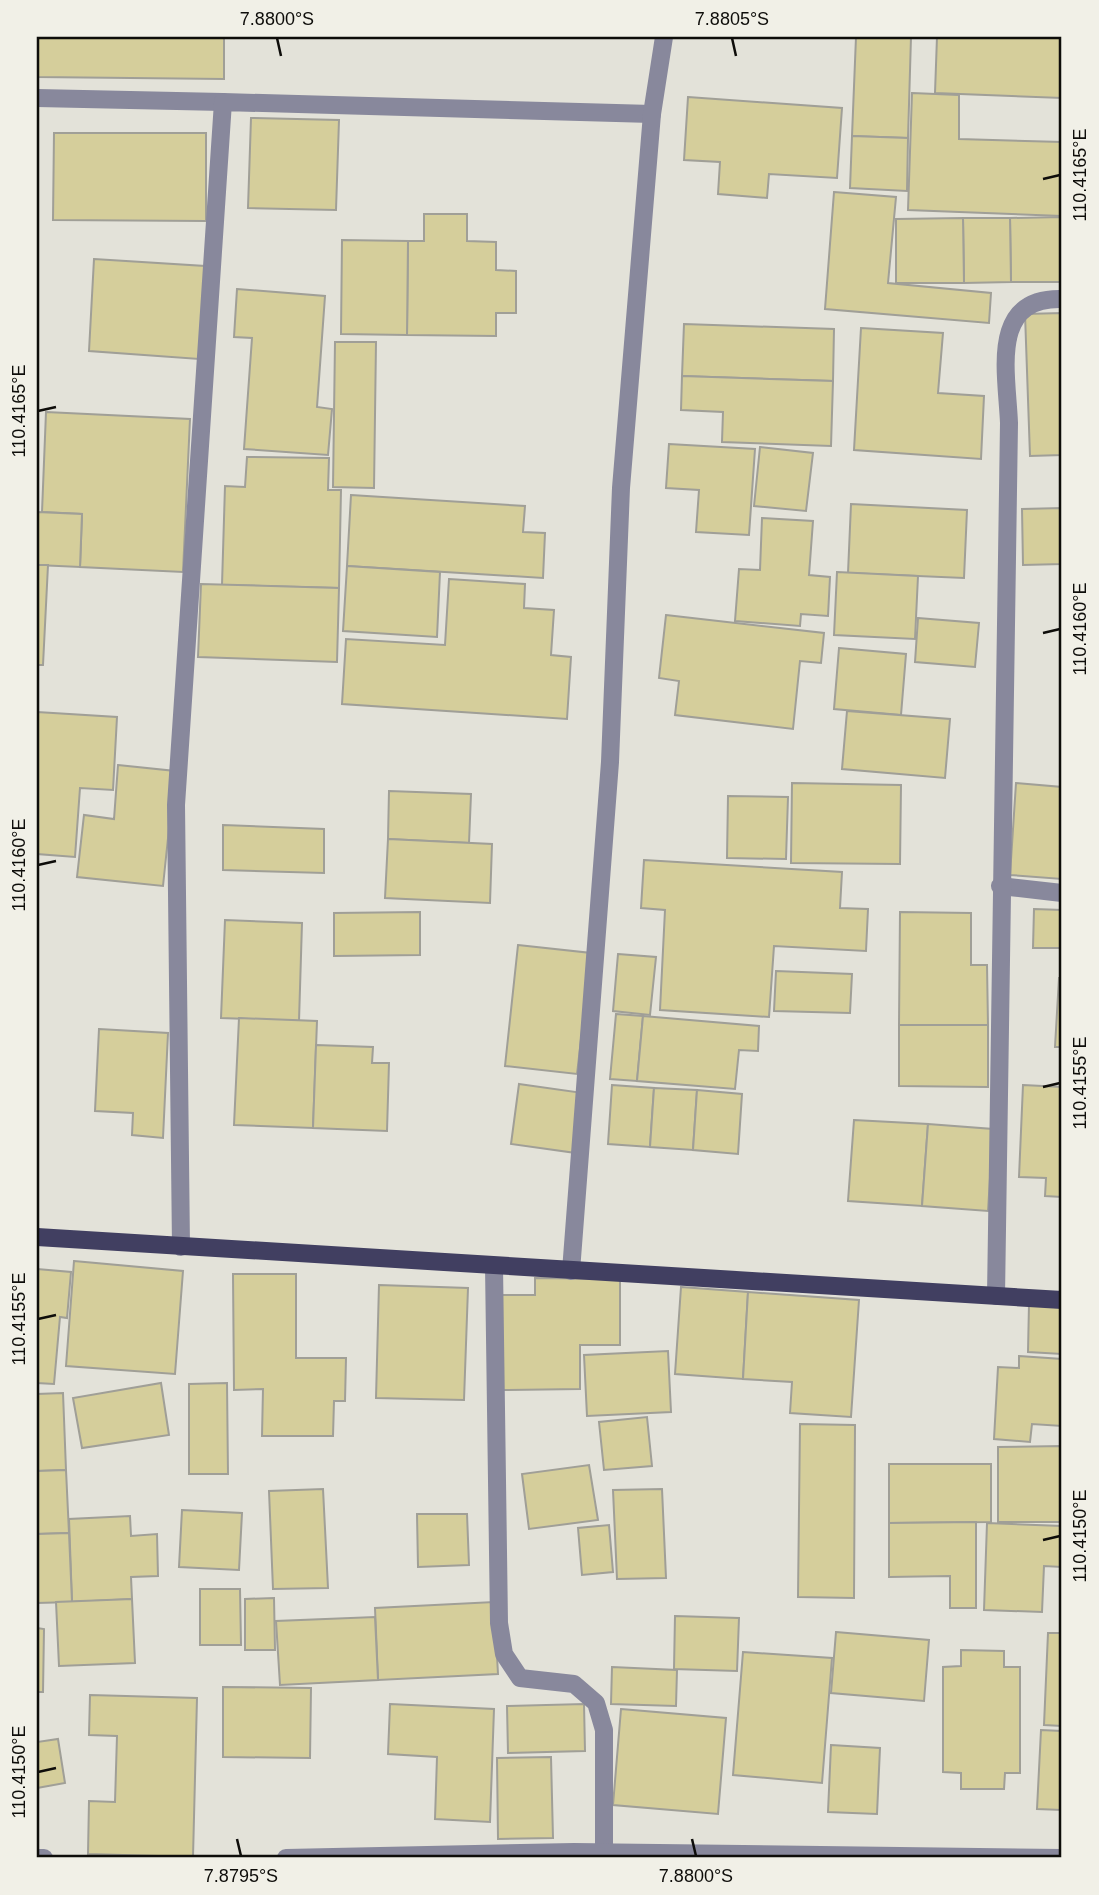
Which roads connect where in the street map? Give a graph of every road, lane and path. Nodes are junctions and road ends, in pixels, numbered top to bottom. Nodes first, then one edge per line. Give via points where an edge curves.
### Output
1 (664, 37) edge
2 (37, 98) edge
3 (223, 102) junction
4 (652, 114) junction
5 (1062, 299) edge
6 (1000, 886) junction
7 (1062, 892) edge
8 (37, 1237) edge
9 (181, 1247) junction
10 (494, 1266) junction
11 (571, 1271) junction
12 (996, 1296) junction
13 (1062, 1300) edge
14 (604, 1852) junction
15 (574, 1855) edge
16 (37, 1858) edge
17 (44, 1858) edge
18 (286, 1858) edge
19 (1062, 1858) edge

1 - 4 street
2 - 3 street
3 - 4 street
3 - 9 street via 176,805
4 - 11 street via 621,488 610,762
5 - 6 street via 1041,299 1017,314 1005,341 1009,423
6 - 7 street
6 - 12 street
8 - 9 main road
9 - 10 main road
10 - 11 main road
10 - 14 street via 499,1623 504,1654 520,1678 574,1684 596,1703 604,1730
11 - 12 main road
12 - 13 main road
14 - 15 street
14 - 19 street
15 - 18 street
16 - 17 street

